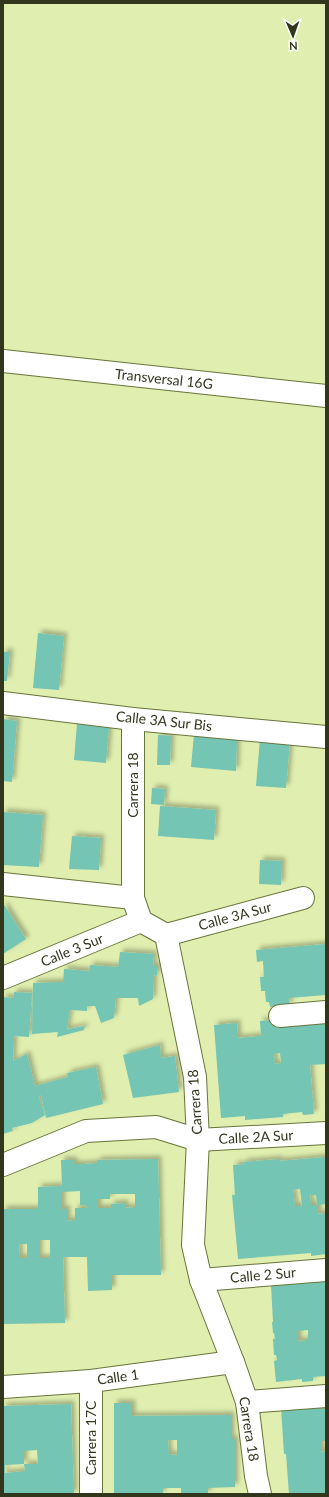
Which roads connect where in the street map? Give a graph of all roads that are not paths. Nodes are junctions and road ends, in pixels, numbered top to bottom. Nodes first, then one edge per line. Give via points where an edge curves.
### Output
1 (3, 361) edge
2 (326, 396) edge
3 (3, 703) edge
4 (133, 719) junction
5 (326, 737) edge
6 (3, 884) edge
7 (133, 898) junction
8 (303, 898) dead end
9 (141, 921) junction
10 (166, 935) junction
11 (3, 978) edge
12 (326, 1012) edge
13 (280, 1016) dead end
14 (326, 1133) edge
15 (198, 1140) junction
16 (3, 1165) edge
17 (326, 1270) edge
18 (201, 1280) junction
19 (233, 1362) junction
20 (91, 1381) junction
21 (3, 1387) edge
22 (326, 1396) edge
23 (247, 1402) junction
24 (92, 1494) edge
25 (260, 1494) edge

1 - 2 street, Transversal 16G
3 - 4 street, Calle 3A Sur Bis
4 - 5 street, Calle 3A Sur Bis
4 - 7 street, Carrera 18
6 - 7 street
7 - 9 street, Carrera 18
8 - 10 street, Calle 3A Sur
9 - 10 street
9 - 11 street, Calle 3 Sur
10 - 15 street, Carrera 18 via 194,1077
12 - 13 street
14 - 15 street, Calle 2A Sur
15 - 16 street, Calle 2A Sur via 156,1127 86,1131
15 - 18 street, Carrera 18 via 193,1245
17 - 18 street, Calle 2 Sur
18 - 19 street, Carrera 18
19 - 20 street, Calle 1
19 - 23 street, Carrera 18
20 - 21 street, Calle 1
20 - 24 street, Carrera 17C
22 - 23 street
23 - 25 street, Carrera 18

